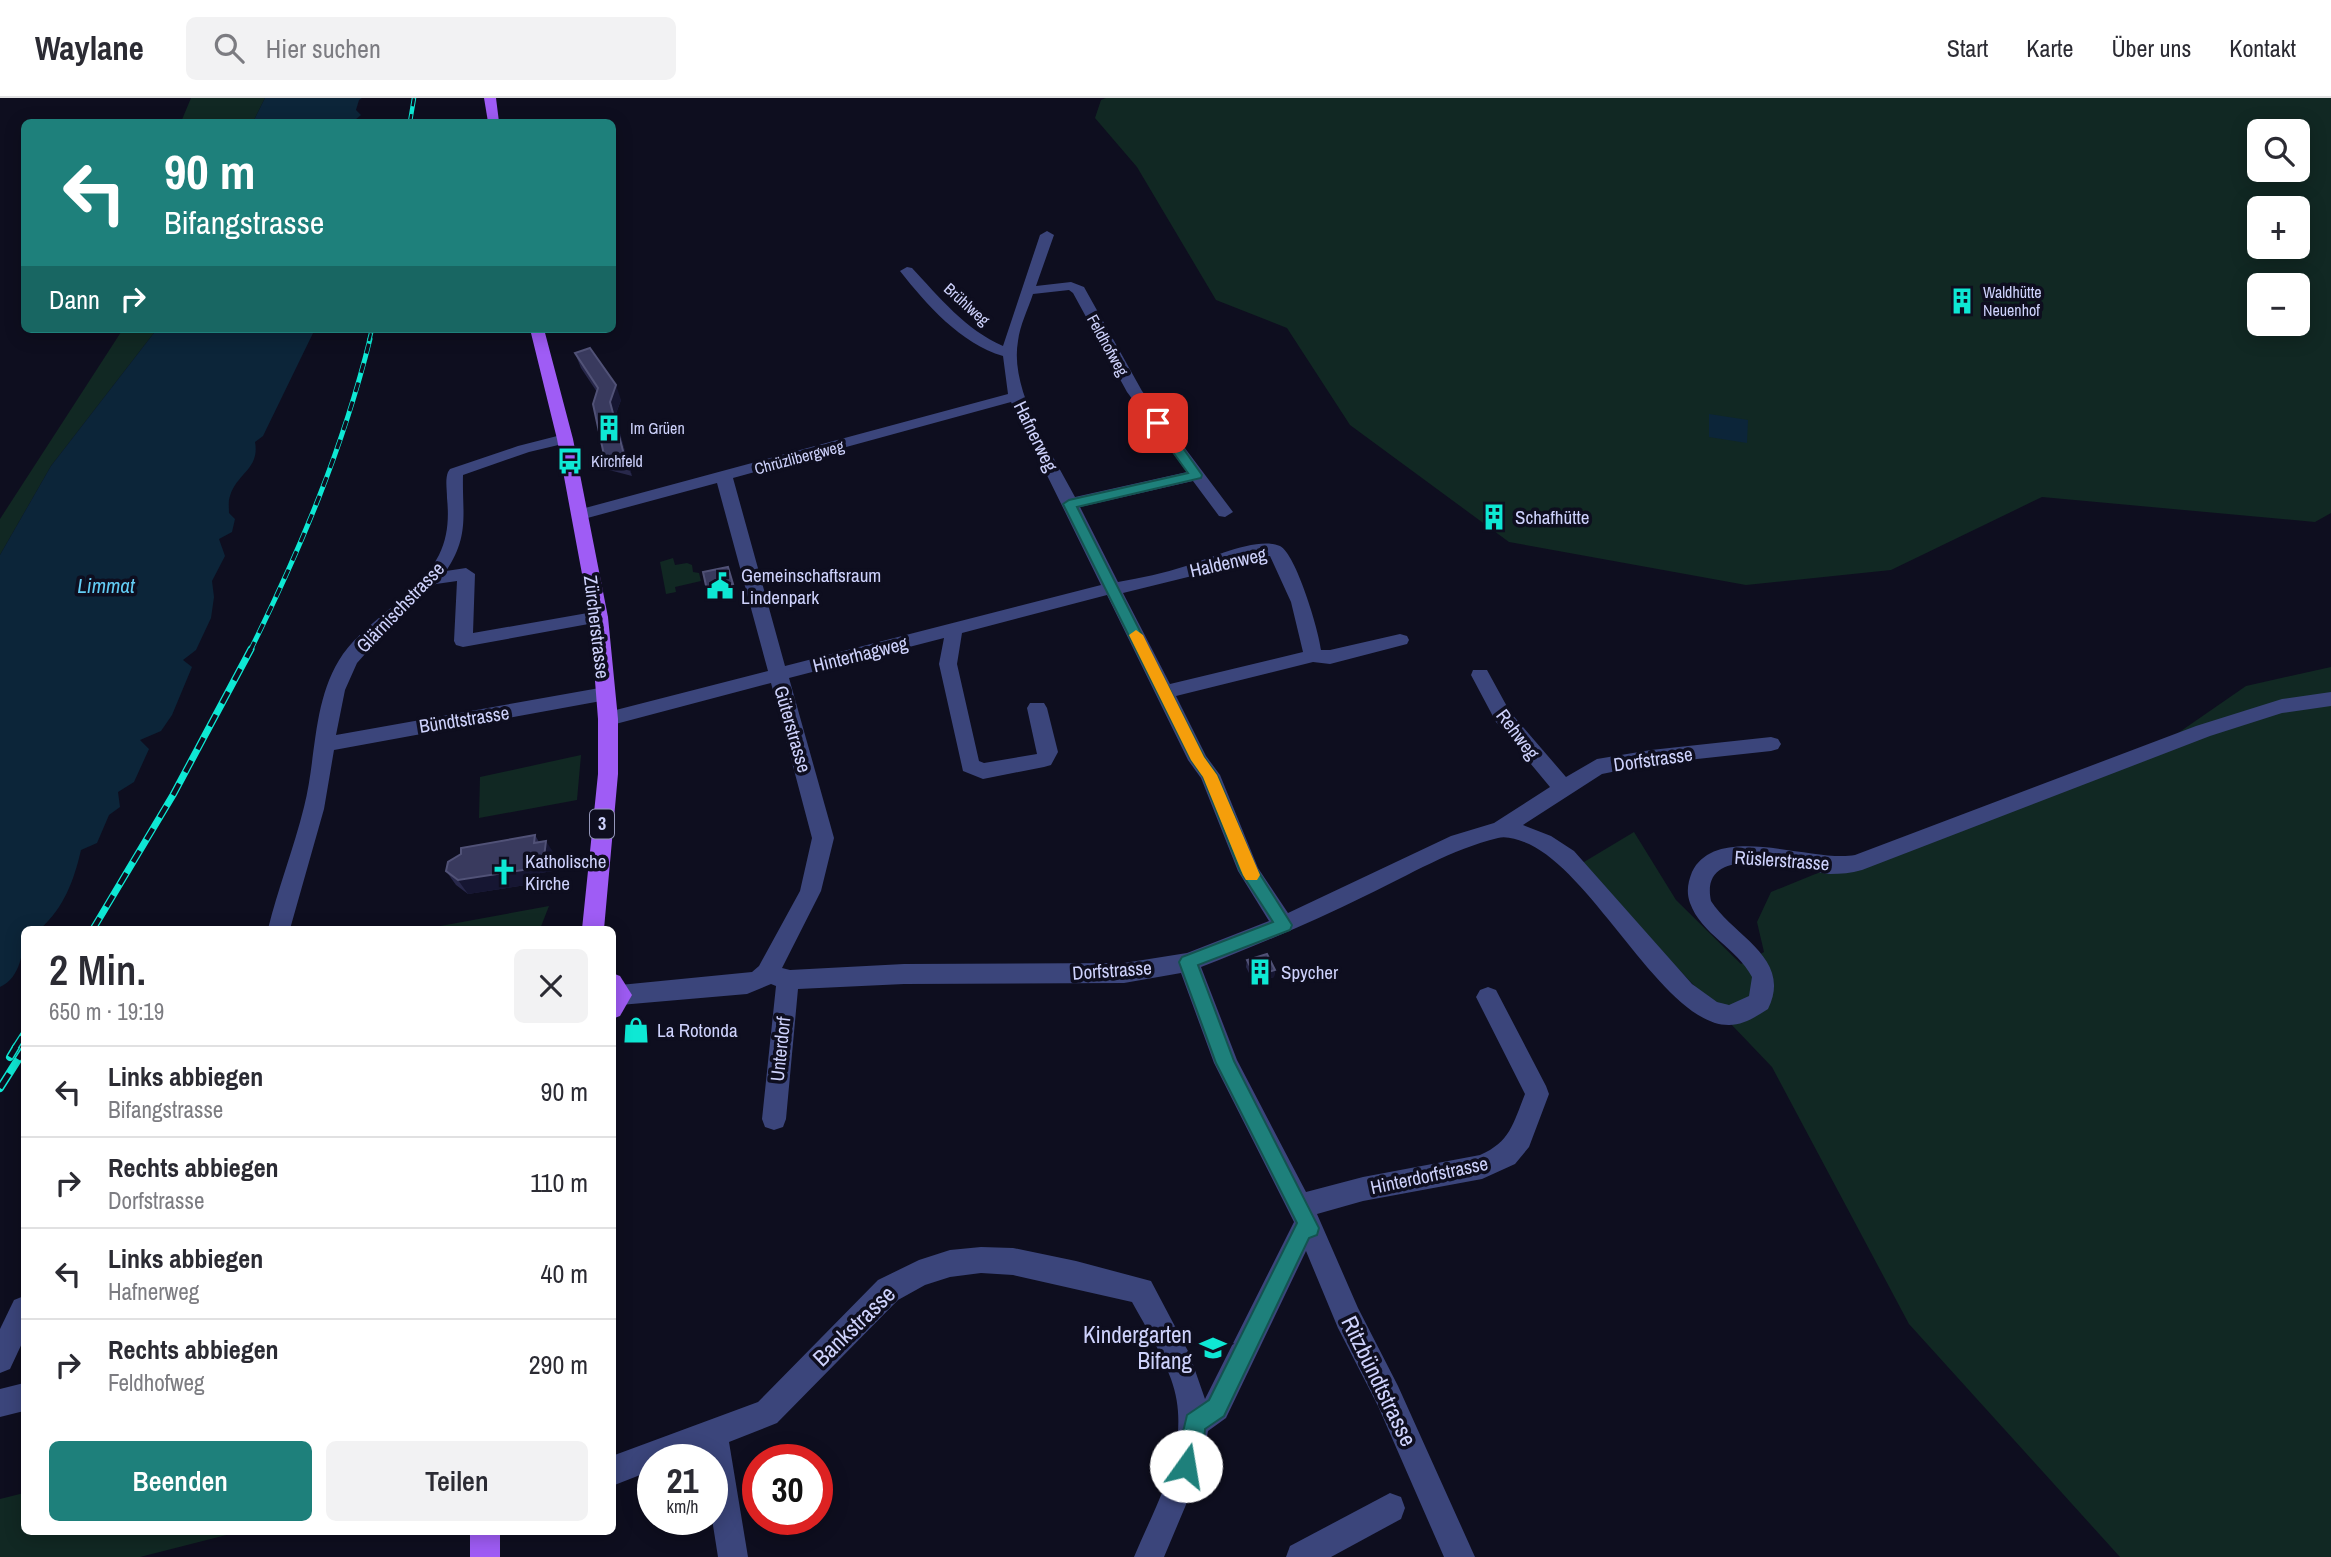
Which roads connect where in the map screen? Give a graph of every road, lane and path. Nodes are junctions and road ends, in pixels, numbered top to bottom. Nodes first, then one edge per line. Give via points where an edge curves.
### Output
1 (490, 98) edge
2 (494, 119) edge
3 (1047, 235) dead end
4 (907, 271) dead end
5 (1027, 291) junction
6 (538, 333) edge
7 (1010, 353) junction
8 (1016, 396) junction
9 (565, 439) junction
10 (1196, 475) junction
11 (724, 477) junction
12 (1069, 504) junction
13 (1226, 512) dead end
14 (580, 515) junction
15 (431, 579) junction
16 (1112, 589) junction
17 (599, 617) junction
18 (952, 630) junction
19 (1400, 640) dead end
20 (1313, 656) junction
21 (778, 675) junction
22 (1480, 675) dead end
23 (1165, 692) junction
24 (605, 694) junction
25 (2331, 699) edge
26 (1037, 708) dead end
27 (608, 719) junction
28 (1771, 744) dead end
29 (323, 745) junction
30 (1563, 788) junction
31 (1501, 829) junction
32 (1284, 925) junction
33 (280, 926) edge
34 (593, 926) edge
35 (1188, 962) junction
36 (779, 976) junction
37 (616, 996) edge
38 (1488, 997) dead end
39 (774, 1119) dead end
40 (1305, 1217) junction
41 (21, 1316) edge
42 (0, 1359) edge
43 (21, 1398) edge
44 (0, 1403) edge
45 (1195, 1423) junction
46 (713, 1435) junction
47 (616, 1470) edge
48 (1390, 1508) dead end
49 (485, 1535) edge
50 (485, 1557) edge
51 (733, 1557) edge
52 (1149, 1557) edge
53 (1301, 1557) edge
54 (1460, 1557) edge

1 - 2 main road
3 - 5 street, Hafnerweg
4 - 7 street, Brühlweg via 978,339
5 - 7 street, Hafnerweg
5 - 10 street, Feldhofweg via 1071,286 1079,290 1135,392
6 - 9 main road, Zürcherstrasse / 3
7 - 8 street, Hafnerweg
8 - 11 street, Chrüzlibergweg
8 - 12 street, Hafnerweg
9 - 14 main road, Zürcherstrasse / 3
9 - 15 street, Glärnischstrasse via 456,472 456,527 450,550
10 - 12 street
10 - 13 street, Feldhofweg
11 - 14 street, Chrüzlibergweg
11 - 21 street, Güterstrasse
12 - 16 street, Hafnerweg
14 - 17 main road, Zürcherstrasse / 3
15 - 17 street via 466,574 463,641
15 - 29 street, Glärnischstrasse via 381,623 351,658 329,706
16 - 18 street, Hinterhagweg
16 - 20 street, Haldenweg via 1247,554 1276,551 1305,614
16 - 23 street, Hafnerweg
17 - 24 main road, Zürcherstrasse / 3
18 - 21 street, Hinterhagweg
18 - 26 street via 948,664 970,766 983,771 1044,760 1048,752
19 - 20 street via 1330,657
20 - 23 street
21 - 27 street, Hinterhagweg
21 - 36 street, Güterstrasse via 823,838 822,862
22 - 30 street, Rehweg via 1503,717
23 - 32 street, Hafnerweg via 1210,775 1249,871
24 - 27 main road, Zürcherstrasse / 3
24 - 29 street, Bündtstrasse
25 - 31 street, Rüslerstrasse via 2278,708 2149,750 1847,865 1732,853 1709,865 1699,883 1702,906 1756,961 1764,979 1760,1002 1729,1015 1710,1010 1684,991 1566,856 1522,830
27 - 34 main road, Zürcherstrasse / 3 via 608,774
28 - 30 street, Dorfstrasse via 1597,767
29 - 33 street, Glärnischstrasse via 319,788
30 - 31 street, Dorfstrasse
31 - 32 street, Dorfstrasse via 1437,851
32 - 35 street, Dorfstrasse
35 - 36 street, Dorfstrasse via 1124,973
35 - 40 street, Ritzbündtstrasse via 1226,1063
36 - 37 street, Dorfstrasse via 747,984
36 - 39 street, Unterdorf via 785,993
38 - 40 street, Hinterdorfstrasse via 1537,1094 1520,1139 1506,1156 1482,1167 1363,1189
40 - 45 street via 1216,1408
40 - 54 street, Ritzbündtstrasse
41 - 42 street
43 - 44 street
45 - 46 street, Bankstrasse via 1173,1352 1141,1291 1007,1259 972,1259 940,1265 900,1282 767,1413
45 - 52 street via 1186,1466
46 - 47 street, Bankstrasse
46 - 51 street
48 - 53 street
49 - 50 main road

